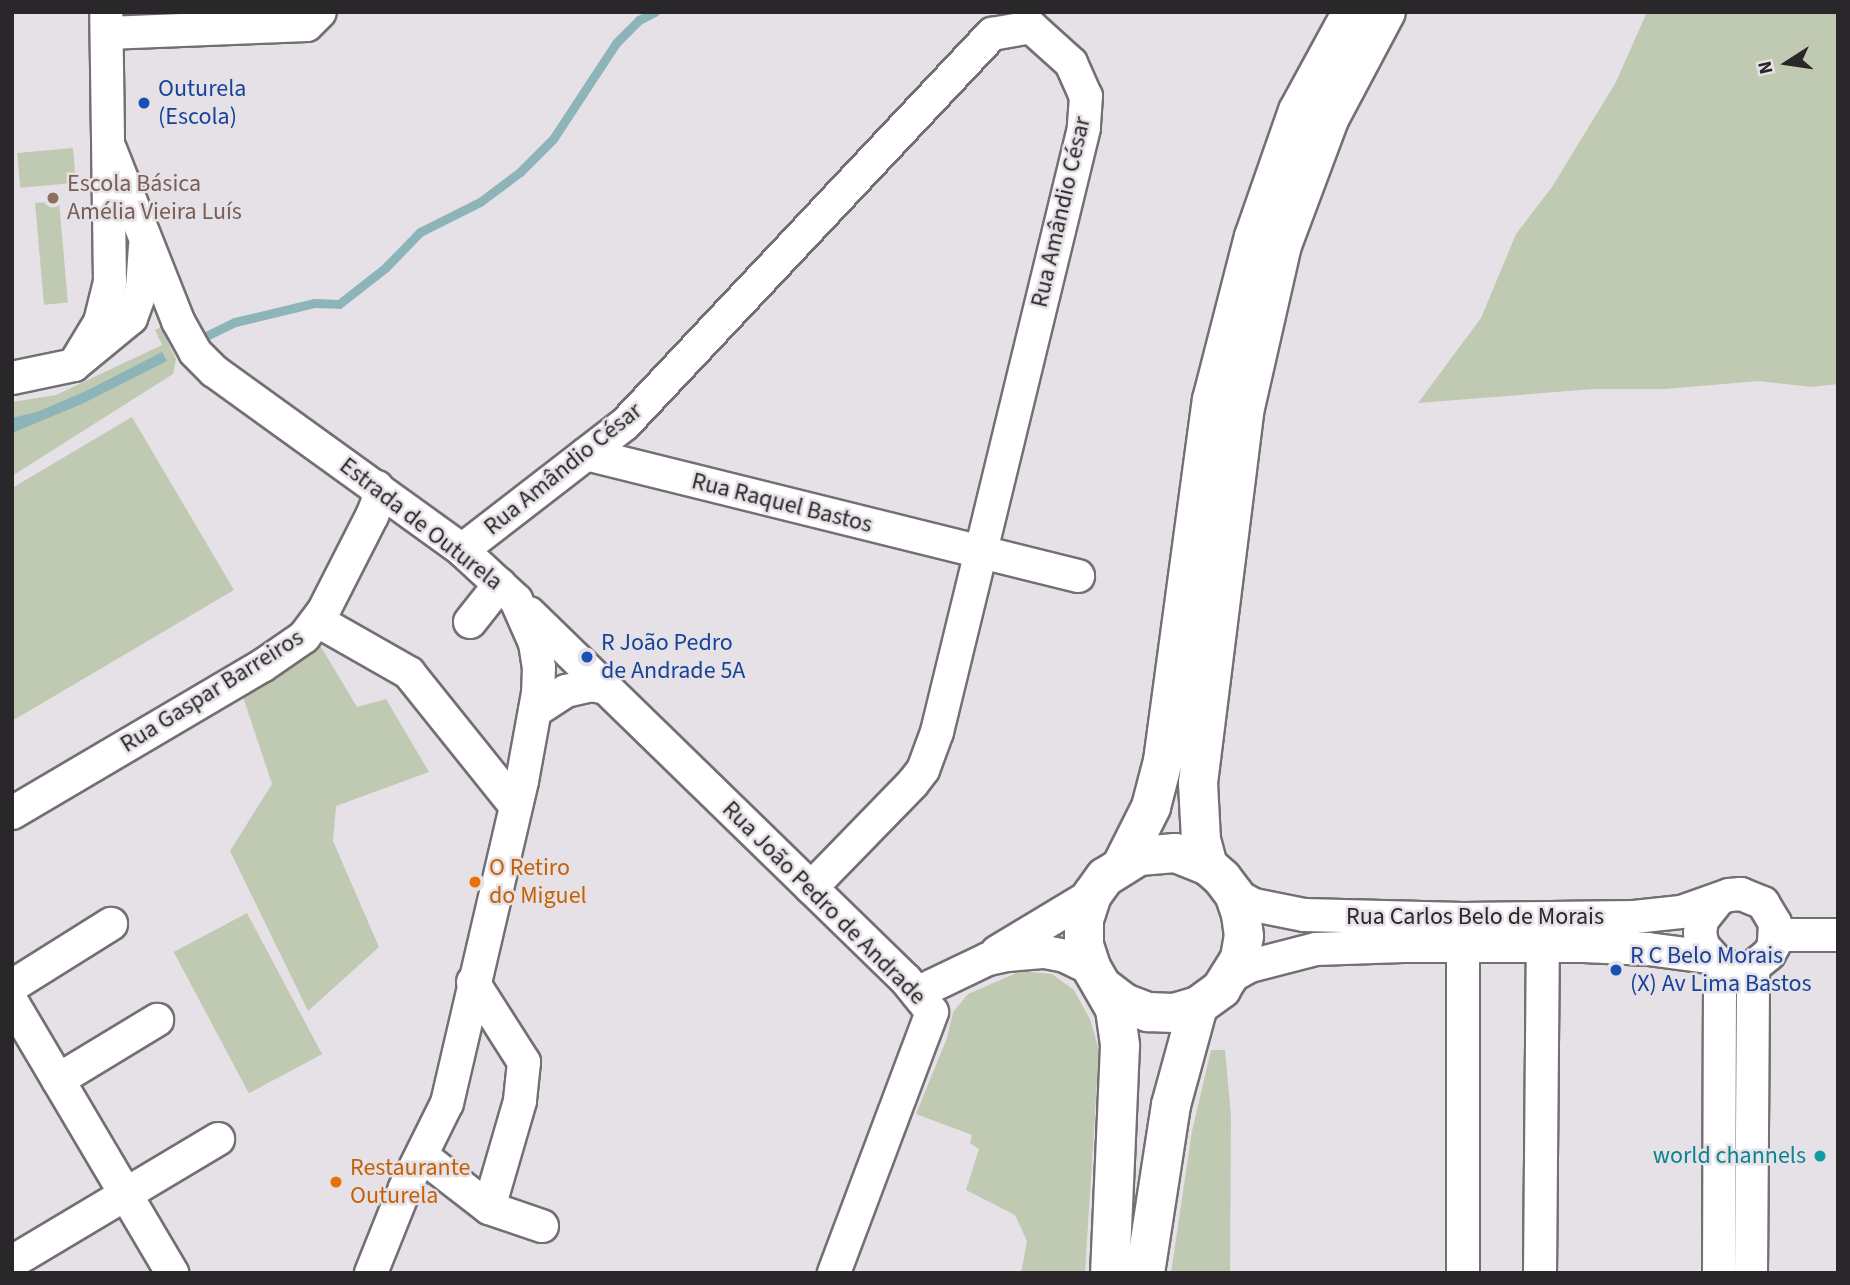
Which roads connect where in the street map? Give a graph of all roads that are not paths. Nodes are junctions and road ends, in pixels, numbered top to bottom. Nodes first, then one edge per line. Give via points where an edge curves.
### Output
1 (320, 12) edge
2 (1352, 12) edge
3 (1386, 12) edge
4 (106, 23) edge
5 (110, 149) junction
6 (146, 241) junction
7 (134, 307) junction
8 (103, 315) junction
9 (178, 321) junction
10 (74, 365) junction
11 (12, 378) edge
12 (586, 454) junction
13 (377, 487) junction
14 (463, 550) junction
15 (978, 553) junction
16 (1078, 576) dead end
17 (508, 592) junction
18 (318, 621) junction
19 (470, 622) dead end
20 (606, 688) junction
21 (535, 710) junction
22 (514, 804) junction
23 (12, 813) edge
24 (1123, 863) junction
25 (1208, 866) junction
26 (811, 888) junction
27 (1234, 894) junction
28 (1092, 895) junction
29 (1718, 900) junction
30 (111, 924) dead end
31 (1463, 933) junction
32 (1776, 935) junction
33 (1838, 935) edge
34 (1543, 947) junction
35 (1715, 961) junction
36 (979, 962) junction
37 (1754, 967) junction
38 (1230, 977) junction
39 (1098, 978) junction
40 (473, 982) junction
41 (12, 986) edge
42 (917, 993) junction
43 (12, 1002) edge
44 (1198, 1006) junction
45 (157, 1020) dead end
46 (58, 1080) junction
47 (218, 1139) dead end
48 (422, 1156) junction
49 (125, 1195) junction
50 (489, 1208) junction
51 (542, 1226) dead end
52 (12, 1262) edge
53 (173, 1273) edge
54 (371, 1273) edge
55 (834, 1273) edge
56 (1110, 1273) edge
57 (1145, 1273) edge
58 (1464, 1273) edge
59 (1540, 1273) edge
60 (1718, 1273) edge
61 (1751, 1273) edge

1 - 4 street via 307,25
2 - 24 street via 1298,111 1254,237 1212,400 1163,761 1152,807
3 - 25 street via 1329,120 1282,245 1244,412 1198,783 1201,840
4 - 5 street
5 - 6 street, Estrada de Outurela
5 - 8 street via 110,282
6 - 7 street via 142,288
6 - 9 street, Estrada de Outurela
7 - 8 street
7 - 9 street via 154,308
7 - 10 street via 131,318 110,339
8 - 10 street
9 - 13 street, Estrada de Outurela via 195,352 214,371
10 - 11 street
12 - 14 street, Rua Amândio César
12 - 15 street, Rua Raquel Bastos
12 - 15 street, Rua Amândio César via 625,424 992,34 1031,27 1071,63 1086,96 1084,128
13 - 14 street, Estrada de Outurela
13 - 18 street, Rua Gaspar Barreiros via 378,502 372,516
14 - 17 street, Estrada de Outurela
15 - 16 street, Rua Raquel Bastos
15 - 26 street, Rua Amândio César via 937,732 923,771
17 - 19 street
17 - 20 street, Rua João Pedro de Andrade
17 - 21 street, Estrada de Outurela via 535,643 539,667
18 - 22 street via 409,673
18 - 23 street, Rua Gaspar Barreiros via 304,637 262,666
20 - 21 street via 591,685 566,691
20 - 26 street, Rua João Pedro de Andrade
21 - 22 street, Estrada de Outurela
22 - 40 street, Estrada de Outurela
24 - 25 street via 1166,852
24 - 28 street
25 - 27 street
26 - 42 street, Rua João Pedro de Andrade
27 - 31 street, Rua Carlos Belo de Morais via 1254,905 1304,915
27 - 38 street via 1244,936
28 - 36 street
28 - 39 street via 1084,919 1084,945
29 - 31 street, Rua Carlos Belo de Morais via 1681,912
29 - 32 street, Rua Carlos Belo de Morais via 1741,894 1763,903 1775,923
29 - 35 street via 1709,909 1700,933
30 - 41 street
31 - 34 street
31 - 38 street, Rua Carlos Belo de Morais via 1316,949 1250,966
31 - 58 street
32 - 33 street
32 - 37 street via 1769,954
34 - 35 street via 1648,948
34 - 59 street
35 - 37 street via 1742,970
35 - 60 street
36 - 39 street via 1045,952 1065,956
36 - 42 street
37 - 61 street
38 - 44 street
39 - 44 street via 1124,1003 1148,1012 1174,1013
39 - 56 street via 1115,1009 1120,1046
40 - 48 street, Estrada de Outurela via 447,1103
40 - 50 street via 524,1062 520,1101
42 - 55 street, Rua João Pedro de Andrade via 932,1012
43 - 46 street
44 - 57 street via 1171,1105
45 - 46 street
46 - 49 street
47 - 49 street
48 - 50 street
48 - 54 street, Estrada de Outurela
49 - 52 street
49 - 53 street
50 - 51 street

